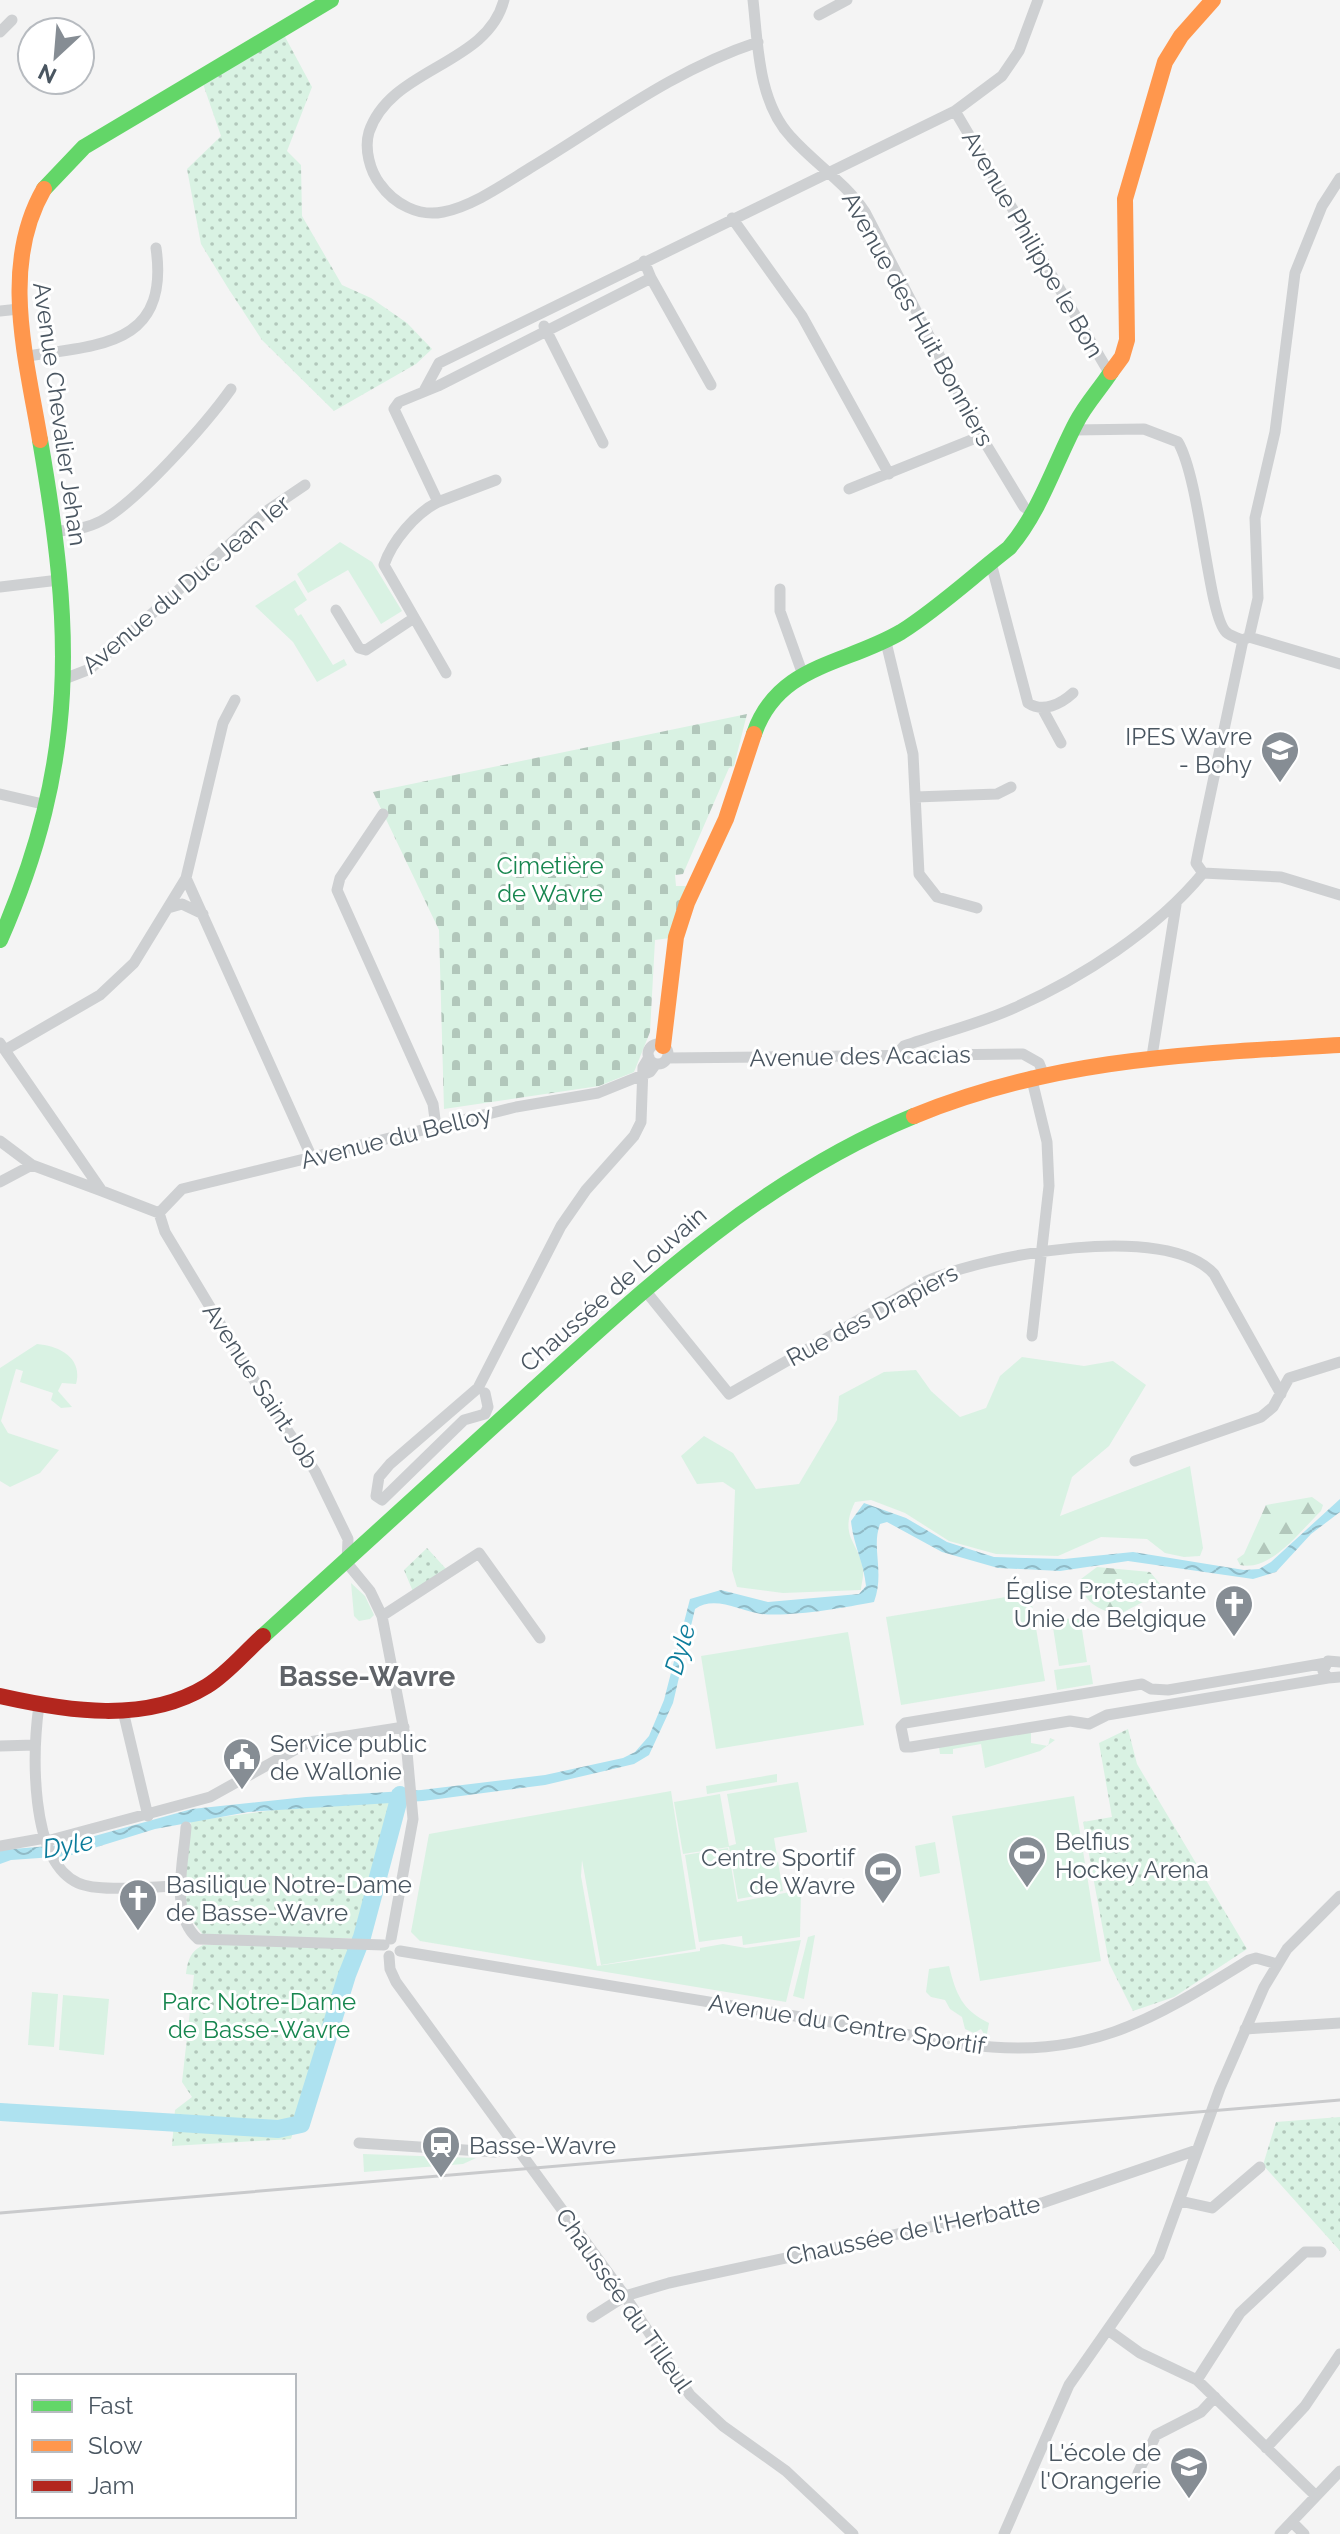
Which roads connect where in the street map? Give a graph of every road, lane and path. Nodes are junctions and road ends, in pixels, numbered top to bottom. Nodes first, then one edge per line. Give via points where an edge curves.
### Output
1 (331, 0) edge
2 (504, 0) edge
3 (753, 0) edge
4 (847, 0) edge
5 (1038, 0) edge
6 (1213, 0) edge
7 (819, 15) dead end
8 (12, 20) dead end
9 (0, 32) edge
10 (758, 42) junction
11 (955, 111) junction
12 (831, 172) junction
13 (1340, 178) edge
14 (732, 218) junction
15 (156, 248) dead end
16 (644, 261) junction
17 (651, 278) junction
18 (19, 309) junction
19 (0, 311) edge
20 (540, 317) junction
21 (546, 329) junction
22 (28, 356) junction
23 (1111, 376) junction
24 (711, 385) dead end
25 (231, 389) dead end
26 (425, 389) junction
27 (1073, 430) junction
28 (981, 436) junction
29 (603, 443) dead end
30 (889, 474) junction
31 (496, 480) dead end
32 (305, 485) dead end
33 (849, 489) dead end
34 (438, 502) junction
35 (1033, 513) junction
36 (53, 531) junction
37 (991, 563) junction
38 (59, 580) junction
39 (0, 587) edge
40 (780, 589) dead end
41 (336, 610) dead end
42 (414, 618) junction
43 (885, 638) junction
44 (1246, 638) junction
45 (1340, 664) edge
46 (446, 673) dead end
47 (803, 675) junction
48 (64, 679) junction
49 (1073, 693) dead end
50 (235, 700) dead end
51 (1042, 708) junction
52 (1061, 743) dead end
53 (1011, 787) dead end
54 (0, 794) edge
55 (916, 797) junction
56 (47, 805) junction
57 (383, 814) dead end
58 (1203, 873) junction
59 (186, 878) junction
60 (1340, 895) edge
61 (1176, 905) junction
62 (168, 908) junction
63 (977, 908) dead end
64 (203, 914) junction
65 (0, 940) edge
66 (1340, 1045) edge
67 (2, 1046) edge
68 (662, 1050) junction
69 (896, 1055) junction
70 (1152, 1056) junction
71 (652, 1060) junction
72 (1037, 1074) junction
73 (642, 1075) junction
74 (436, 1127) junction
75 (0, 1141) edge
76 (312, 1158) junction
77 (32, 1165) junction
78 (0, 1182) edge
79 (102, 1191) junction
80 (159, 1213) junction
81 (1041, 1251) junction
82 (644, 1289) junction
83 (1032, 1336) dead end
84 (1340, 1362) edge
85 (482, 1390) junction
86 (1281, 1394) junction
87 (506, 1416) junction
88 (1135, 1461) dead end
89 (347, 1563) junction
90 (382, 1616) junction
91 (540, 1638) dead end
92 (1335, 1660) edge
93 (1337, 1678) edge
94 (1151, 1689) junction
95 (0, 1696) edge
96 (39, 1705) junction
97 (1154, 1707) junction
98 (123, 1711) junction
99 (404, 1727) junction
100 (35, 1745) junction
101 (0, 1746) edge
102 (148, 1816) junction
103 (186, 1827) dead end
104 (47, 1842) junction
105 (0, 1846) edge
106 (182, 1886) junction
107 (1340, 1896) edge
108 (391, 1948) junction
109 (1277, 1964) junction
110 (1340, 2023) edge
111 (1245, 2029) junction
112 (359, 2143) dead end
113 (515, 2147) junction
114 (1197, 2150) junction
115 (1260, 2167) dead end
116 (1180, 2201) junction
117 (1321, 2252) dead end
118 (625, 2296) junction
119 (592, 2317) dead end
120 (1108, 2330) junction
121 (1340, 2354) edge
122 (1197, 2380) junction
123 (1215, 2397) junction
124 (1266, 2448) junction
125 (1340, 2471) edge
126 (1138, 2473) dead end
127 (1316, 2496) junction
128 (1292, 2522) junction
129 (853, 2534) edge
130 (1004, 2534) edge
131 (1280, 2534) edge
132 (1304, 2534) edge

1 - 18 street, Avenue Chevalier Jehan via 84,147 59,168 34,202 21,234 16,257
2 - 10 street via 492,28 399,92 373,121 368,138 373,173 405,207 428,213 457,208 581,138 674,77
3 - 10 street, Avenue des Huit Bonniers
4 - 7 street
5 - 11 street via 1019,51 1002,76
6 - 23 street via 1165,62 1125,199 1127,340
8 - 9 street
10 - 12 street, Avenue des Huit Bonniers via 770,105 797,143
11 - 12 street
11 - 23 street, Avenue Philippe le Bon
12 - 14 street
12 - 28 street, Avenue des Huit Bonniers via 865,212
13 - 44 street via 1322,206 1295,273 1275,432 1255,518 1258,598
14 - 16 street
14 - 30 street via 802,316
15 - 22 street via 154,302 137,328 110,343
16 - 17 street
16 - 20 street
17 - 21 street
17 - 24 street
18 - 19 street
18 - 22 street, Avenue Chevalier Jehan
20 - 21 street
20 - 26 street via 439,363
21 - 26 street
21 - 29 street
22 - 36 street, Avenue Chevalier Jehan
23 - 27 street
25 - 36 street via 206,423 112,514 90,526
26 - 34 street via 394,409
27 - 35 street
27 - 44 street via 1144,429 1178,442 1200,511 1219,615 1226,632
28 - 30 street
28 - 35 street, Avenue des Huit Bonniers via 1024,507
30 - 33 street
31 - 34 street
32 - 48 street, Avenue du Duc Jean Ier via 268,510 90,669
34 - 42 street via 424,509 384,565
35 - 37 street via 1021,534
36 - 38 street, Avenue Chevalier Jehan
37 - 43 street
37 - 51 street via 1025,699
38 - 39 street
38 - 48 street, Avenue Chevalier Jehan
40 - 47 street via 780,611
41 - 42 street via 359,648 366,650
42 - 46 street
43 - 47 street
43 - 55 street via 912,746
44 - 45 street
44 - 58 street via 1196,863
47 - 68 street via 767,704 752,731 726,819 687,903 676,937
48 - 56 street, Avenue Chevalier Jehan
49 - 51 street
50 - 59 street via 223,723
51 - 52 street
53 - 55 street via 997,794
54 - 56 street
55 - 63 street via 922,881 937,897
56 - 65 street, Avenue Chevalier Jehan via 25,882
57 - 74 street via 337,890 433,1104
58 - 60 street via 1291,879
58 - 61 street
59 - 62 street
59 - 64 street
61 - 69 street via 1040,995 904,1046
61 - 70 street
62 - 64 street via 182,904
62 - 67 street via 117,982
64 - 76 street
66 - 70 street, Chaussée de Louvain
67 - 79 street
68 - 69 street, Avenue des Acacias
68 - 71 street
68 - 71 street
69 - 72 street, Avenue des Acacias via 1023,1054 1039,1063
70 - 72 street, Chaussée de Louvain
71 - 73 street
72 - 81 street via 1049,1186
72 - 82 street, Chaussée de Louvain via 942,1104 810,1166 754,1201
73 - 74 street, Avenue du Belloy via 598,1093
73 - 85 street via 642,1113 634,1136 556,1233
74 - 76 street, Avenue du Belloy
75 - 77 street
76 - 80 street, Avenue du Belloy via 182,1189
77 - 78 street
77 - 79 street
79 - 80 street
80 - 89 street, Avenue Saint Job via 165,1232 253,1379 315,1471 348,1539
81 - 82 street, Rue des Drapiers via 974,1263 927,1281 729,1394
81 - 83 street
81 - 86 street, Rue des Drapiers via 1133,1245 1197,1260 1218,1279
82 - 87 street, Chaussée de Louvain
84 - 86 street via 1289,1378
85 - 85 street via 485,1414 464,1420 382,1500 375,1489 379,1477
85 - 87 street
86 - 88 street via 1261,1417
87 - 89 street, Chaussée de Louvain
89 - 90 street
89 - 98 street, Chaussée de Louvain via 209,1685 172,1702
90 - 91 street via 479,1553
90 - 99 street
92 - 93 street via 1323,1671
92 - 94 street
93 - 97 street
94 - 97 street
94 - 97 street via 1142,1684 905,1723 902,1735 905,1747 911,1747 1070,1721 1089,1724 1107,1715
95 - 96 street, Chaussée de Louvain
96 - 98 street, Chaussée de Louvain
96 - 100 street
98 - 102 street
99 - 102 street via 309,1742 210,1797
99 - 108 street via 413,1808
100 - 101 street
100 - 104 street via 38,1805
102 - 104 street
103 - 106 street
104 - 105 street
104 - 106 street via 64,1873 84,1885
106 - 108 street, Avenue du Centre Sportif via 181,1909 191,1933 206,1941 362,1942
107 - 109 street
108 - 109 street, Avenue du Centre Sportif via 964,2044 1024,2049 1115,2033 1148,2020 1249,1960
108 - 113 street, Chaussée du Tilleul via 390,1969 396,1982
109 - 111 street
110 - 111 street
111 - 114 street
112 - 113 street via 495,2152
113 - 118 street, Chaussée du Tilleul
114 - 116 street
114 - 118 street, Chaussée de l'Herbatte via 1042,2203
115 - 116 street via 1212,2208
116 - 120 street via 1159,2256
117 - 122 street via 1305,2252 1254,2295
118 - 119 street, Chaussée de l'Herbatte
118 - 129 street, Chaussée du Tilleul via 699,2405 786,2471
120 - 122 street via 1140,2353
120 - 130 street via 1069,2385
121 - 124 street via 1305,2406
122 - 123 street
123 - 124 street
123 - 126 street via 1201,2412 1156,2435
124 - 127 street
125 - 127 street
127 - 128 street
128 - 131 street
128 - 132 street

